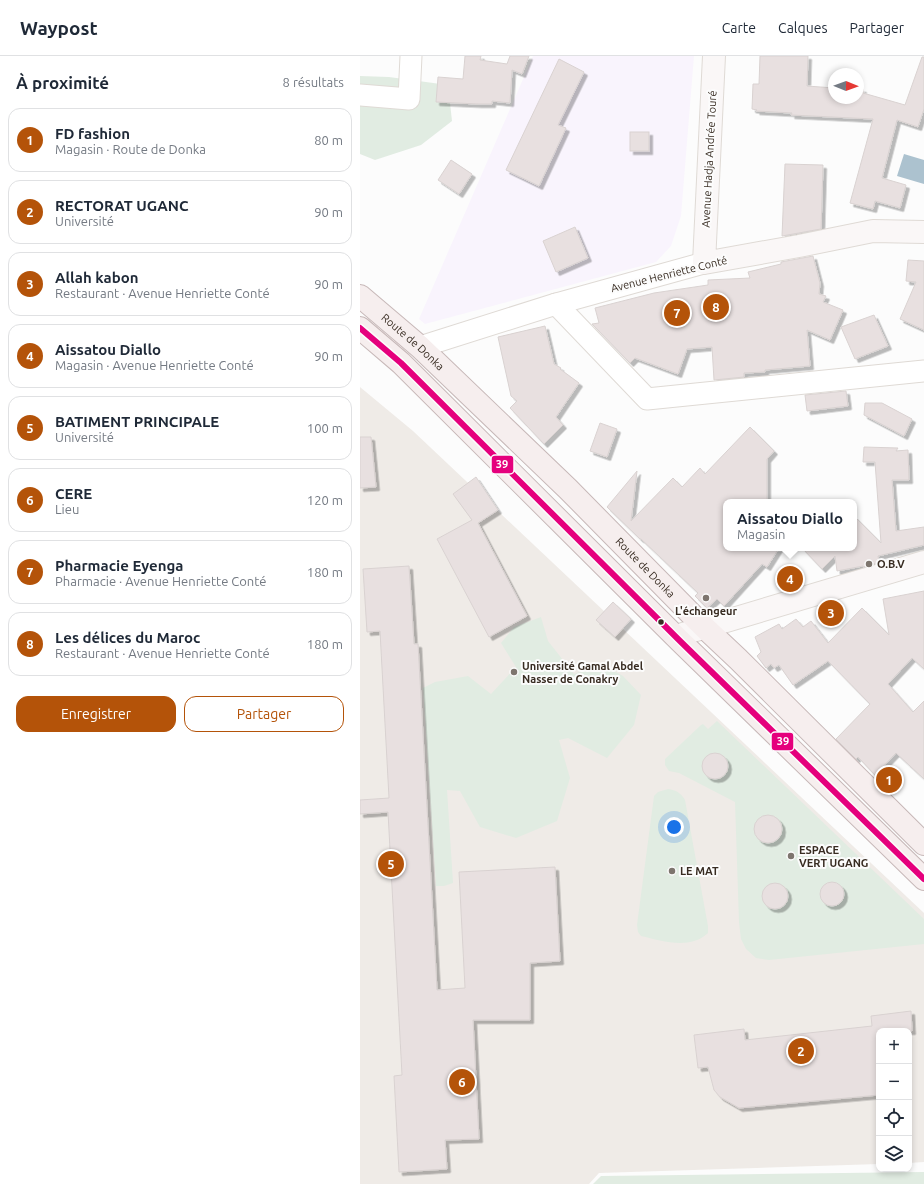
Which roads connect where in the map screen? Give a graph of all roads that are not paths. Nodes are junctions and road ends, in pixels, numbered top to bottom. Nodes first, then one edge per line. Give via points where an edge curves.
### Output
1 (411, 56) edge
2 (714, 56) edge
3 (360, 95) edge
4 (924, 232) edge
5 (704, 263) junction
6 (360, 296) edge
7 (556, 304) junction
8 (360, 328) edge
9 (420, 347) junction
10 (924, 371) edge
11 (924, 562) edge
12 (704, 627) junction
13 (676, 636) junction
14 (924, 844) edge
15 (924, 880) edge

1 - 3 street via 409,99
2 - 5 main road, Avenue Hadja Andrée Touré
4 - 5 main road, Avenue Henriette Conté via 873,231
5 - 7 street, Avenue Henriette Conté
6 - 9 main road, Route de Donka
7 - 9 street, Avenue Henriette Conté
7 - 10 street via 647,399
8 - 13 main road, Route de Donka via 401,363
9 - 12 main road, Route de Donka via 568,489
11 - 12 main road
12 - 13 main road
12 - 14 main road, Route de Donka
13 - 15 main road, Route de Donka

